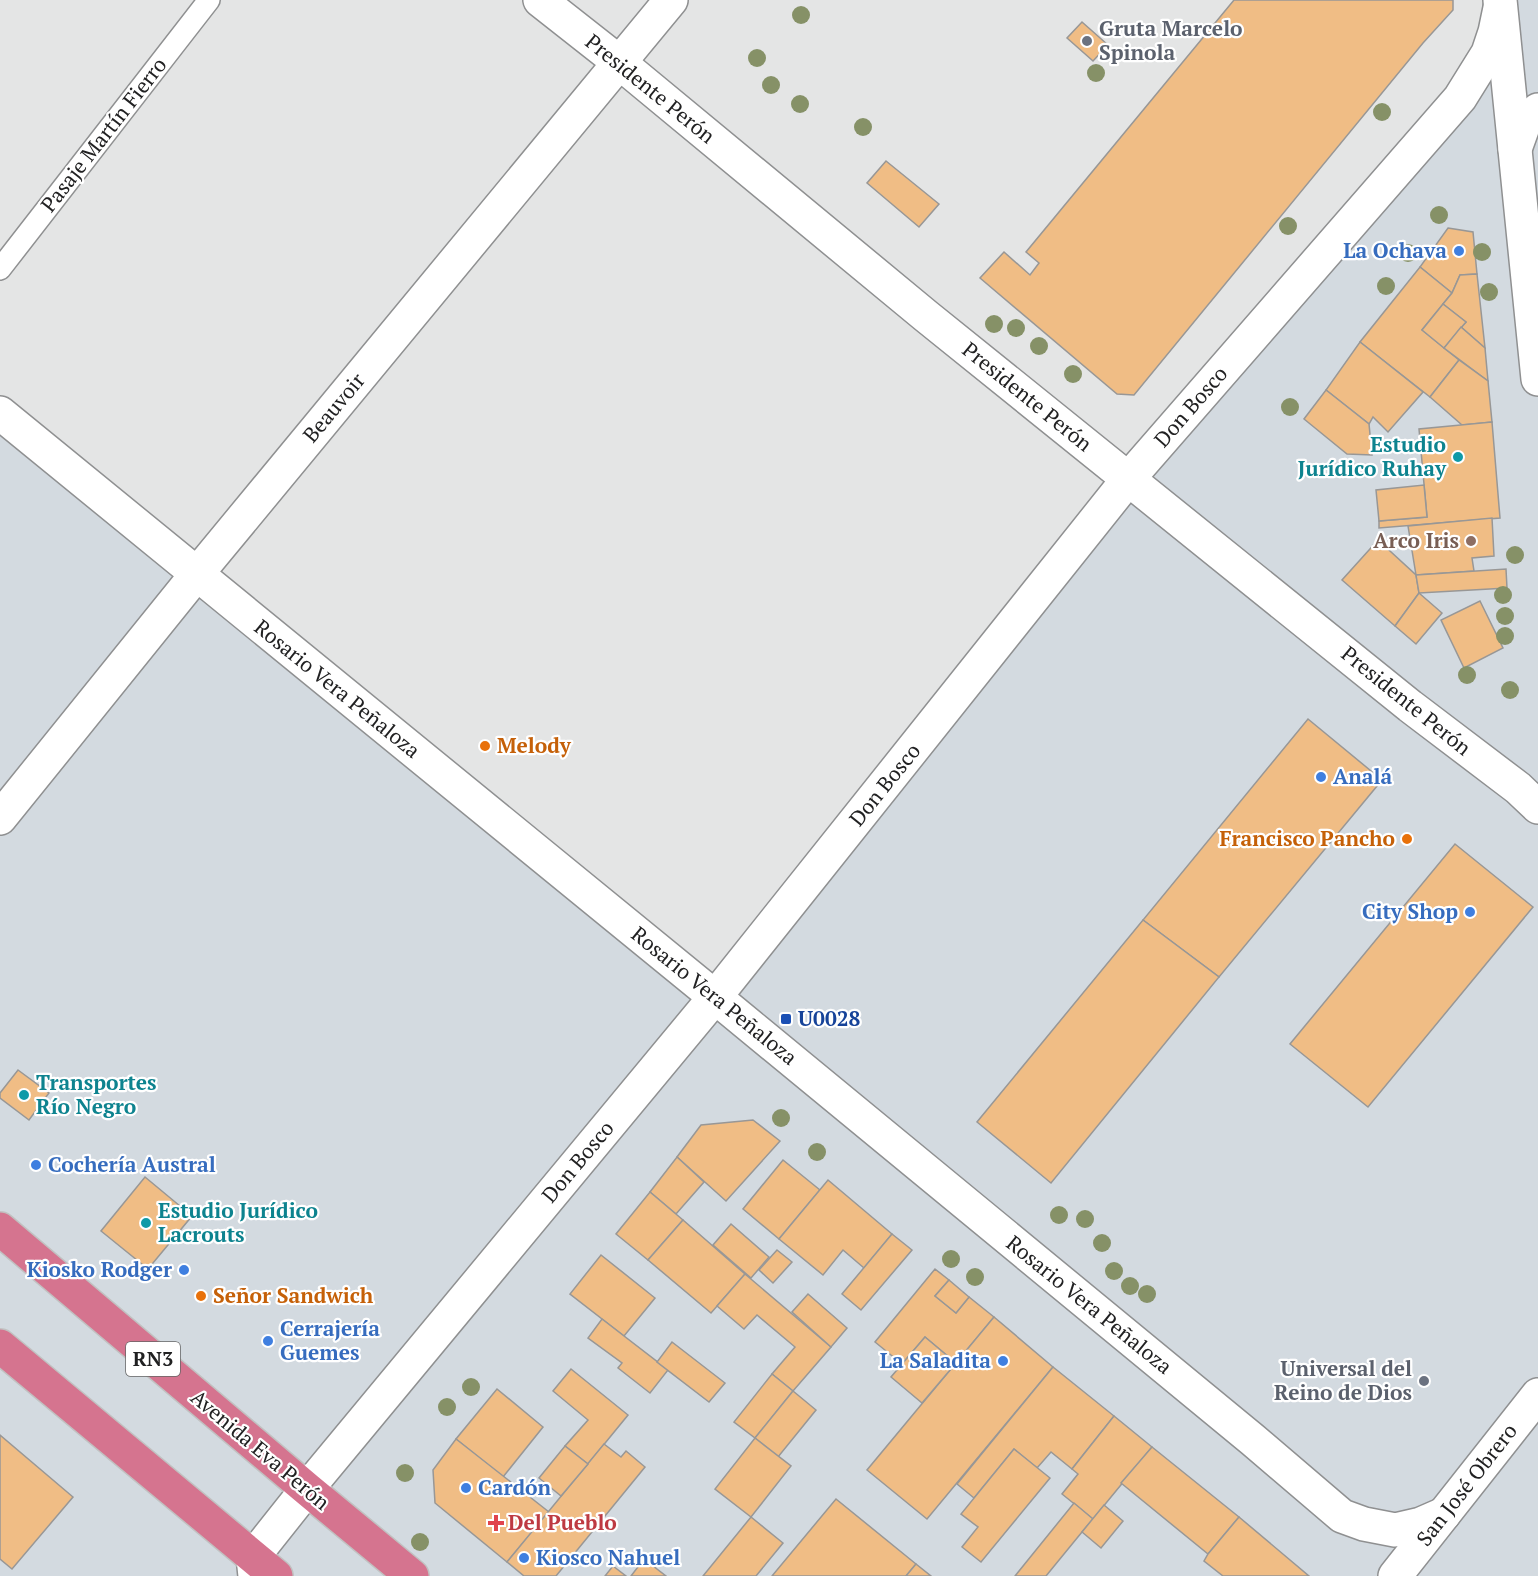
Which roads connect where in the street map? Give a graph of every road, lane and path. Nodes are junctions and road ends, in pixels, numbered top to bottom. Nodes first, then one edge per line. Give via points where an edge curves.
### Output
1 (208, 0) edge
2 (540, 0) edge
3 (672, 0) edge
4 (1500, 3) edge
5 (620, 63) junction
6 (1538, 110) edge
7 (1515, 149) junction
8 (0, 269) edge
9 (1538, 379) edge
10 (0, 413) edge
11 (1129, 478) junction
12 (196, 575) junction
13 (1531, 795) edge
14 (0, 818) edge
15 (715, 997) junction
16 (0, 1229) edge
17 (0, 1346) edge
18 (1538, 1395) edge
19 (307, 1490) junction
20 (1444, 1515) junction
21 (262, 1570) edge
22 (412, 1576) edge
23 (1395, 1576) edge

1 - 8 lane, Pasaje Martín Fierro
2 - 5 street, Presidente Perón
3 - 5 street, Beauvoir
4 - 7 street
4 - 11 street, Don Bosco via 1488,53 1460,98
5 - 11 street, Presidente Perón
5 - 12 street, Beauvoir
6 - 7 street via 1524,124
7 - 9 street
10 - 12 street, Rosario Vera Peñaloza
11 - 13 street, Presidente Perón via 1410,706
11 - 15 street, Don Bosco
12 - 14 street, Beauvoir
12 - 15 street, Rosario Vera Peñaloza
15 - 19 street, Don Bosco
15 - 20 street, Rosario Vera Peñaloza via 1342,1516 1395,1530
16 - 19 highway, Avenida Eva Perón / RN3
17 - 21 highway
18 - 20 street, San José Obrero
19 - 21 street, Don Bosco
19 - 22 highway, Avenida Eva Perón / RN3
20 - 23 street, San José Obrero

